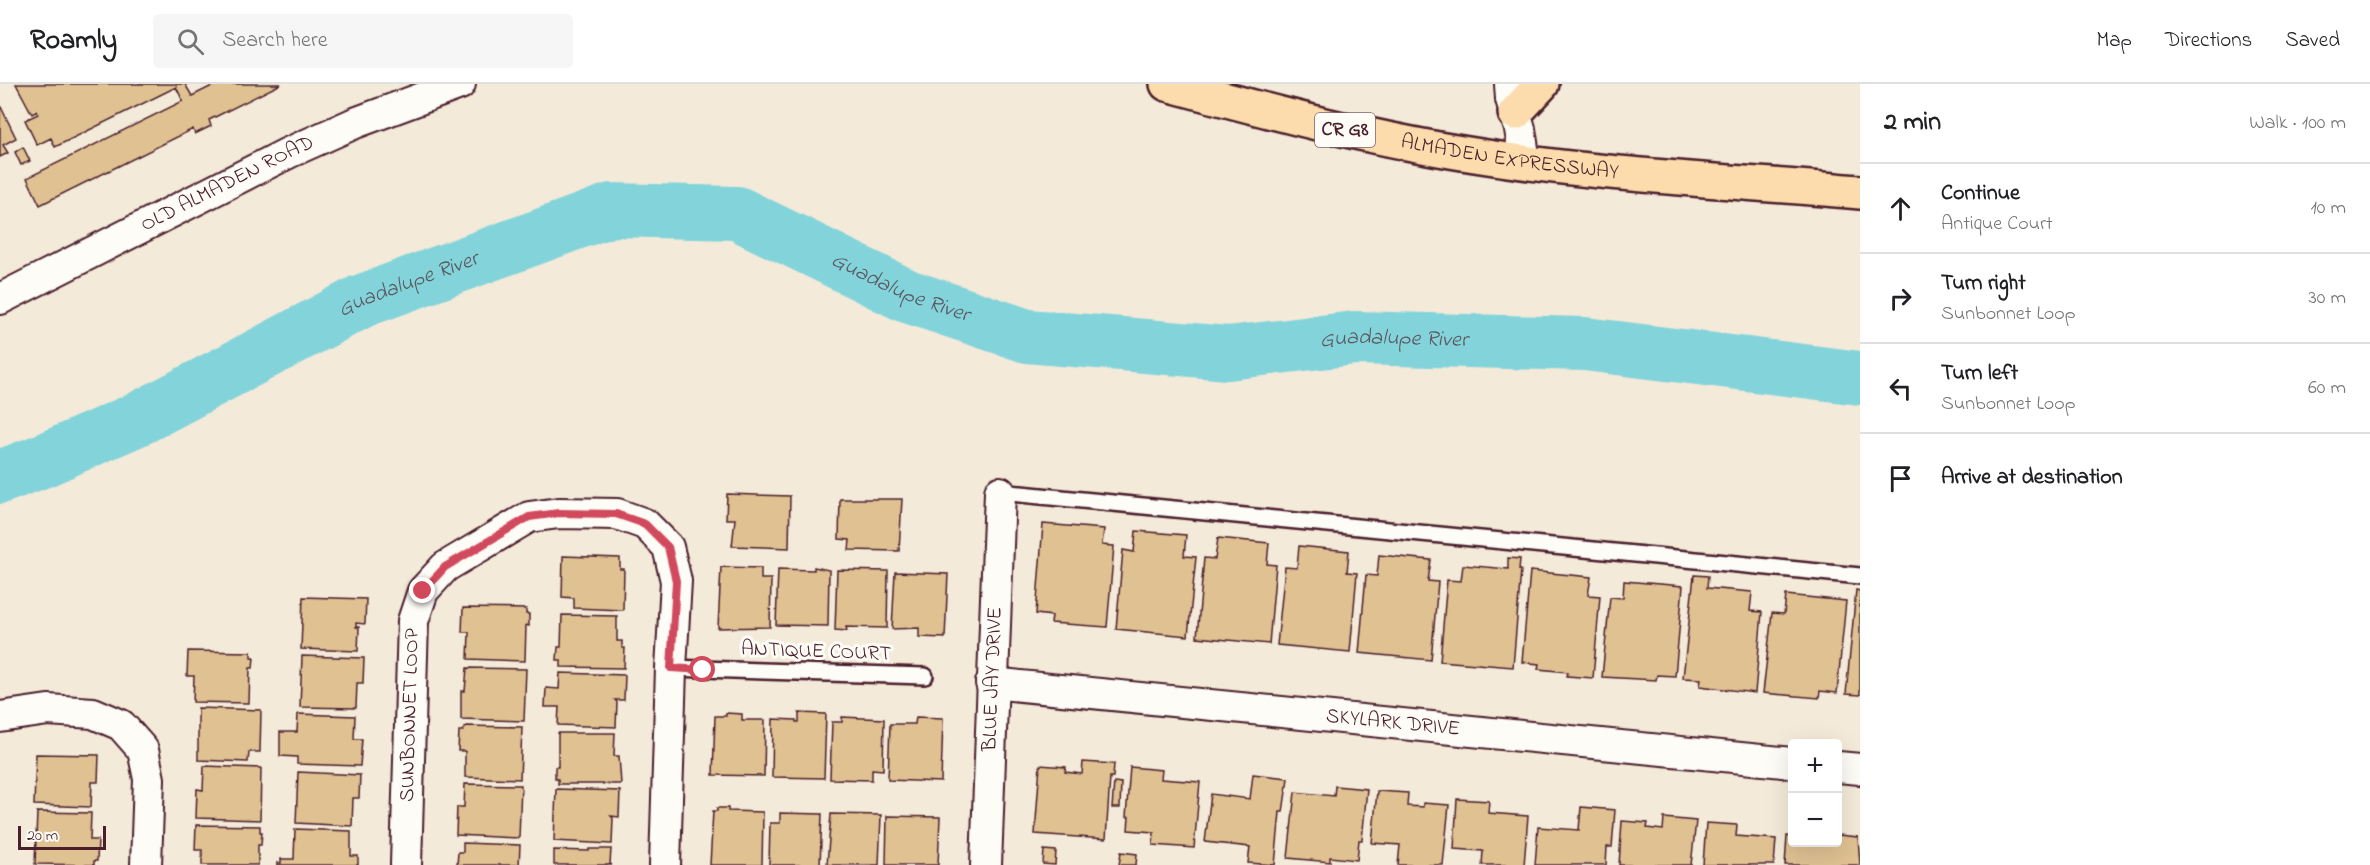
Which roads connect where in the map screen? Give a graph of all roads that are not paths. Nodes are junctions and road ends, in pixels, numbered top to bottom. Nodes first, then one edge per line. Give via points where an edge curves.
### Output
1 (460, 84) edge
2 (1167, 84) edge
3 (1542, 84) edge
4 (1513, 98) edge
5 (1525, 162) junction
6 (1860, 192) edge
7 (0, 299) edge
8 (1000, 492) joint
9 (1860, 576) edge
10 (671, 668) junction
11 (925, 676) dead end
12 (991, 683) junction
13 (0, 717) edge
14 (1788, 763) edge
15 (1842, 768) edge
16 (1860, 770) edge
17 (146, 865) edge
18 (406, 865) edge
19 (665, 865) edge
20 (986, 865) edge

1 - 7 street, OLD ALMADEN ROAD via 288,153
2 - 5 main road, ALMADEN EXPRESSWAY / CR G8 via 1295,119 1408,144
3 - 4 main road
4 - 5 street
5 - 6 main road, ALMADEN EXPRESSWAY / CR G8
8 - 9 lane
8 - 12 street, BLUE JAY DRIVE
10 - 11 lane, ANTIQUE COURT
10 - 18 street, SUNBONNET LOOP via 676,581 668,547 645,524 616,514 529,517 445,567 423,591 413,621
10 - 19 street, SUNBONNET LOOP
12 - 14 street, SKYLARK DRIVE
12 - 20 street, BLUE JAY DRIVE
13 - 17 street via 48,710 93,713 122,725 143,750 149,779
15 - 16 street

